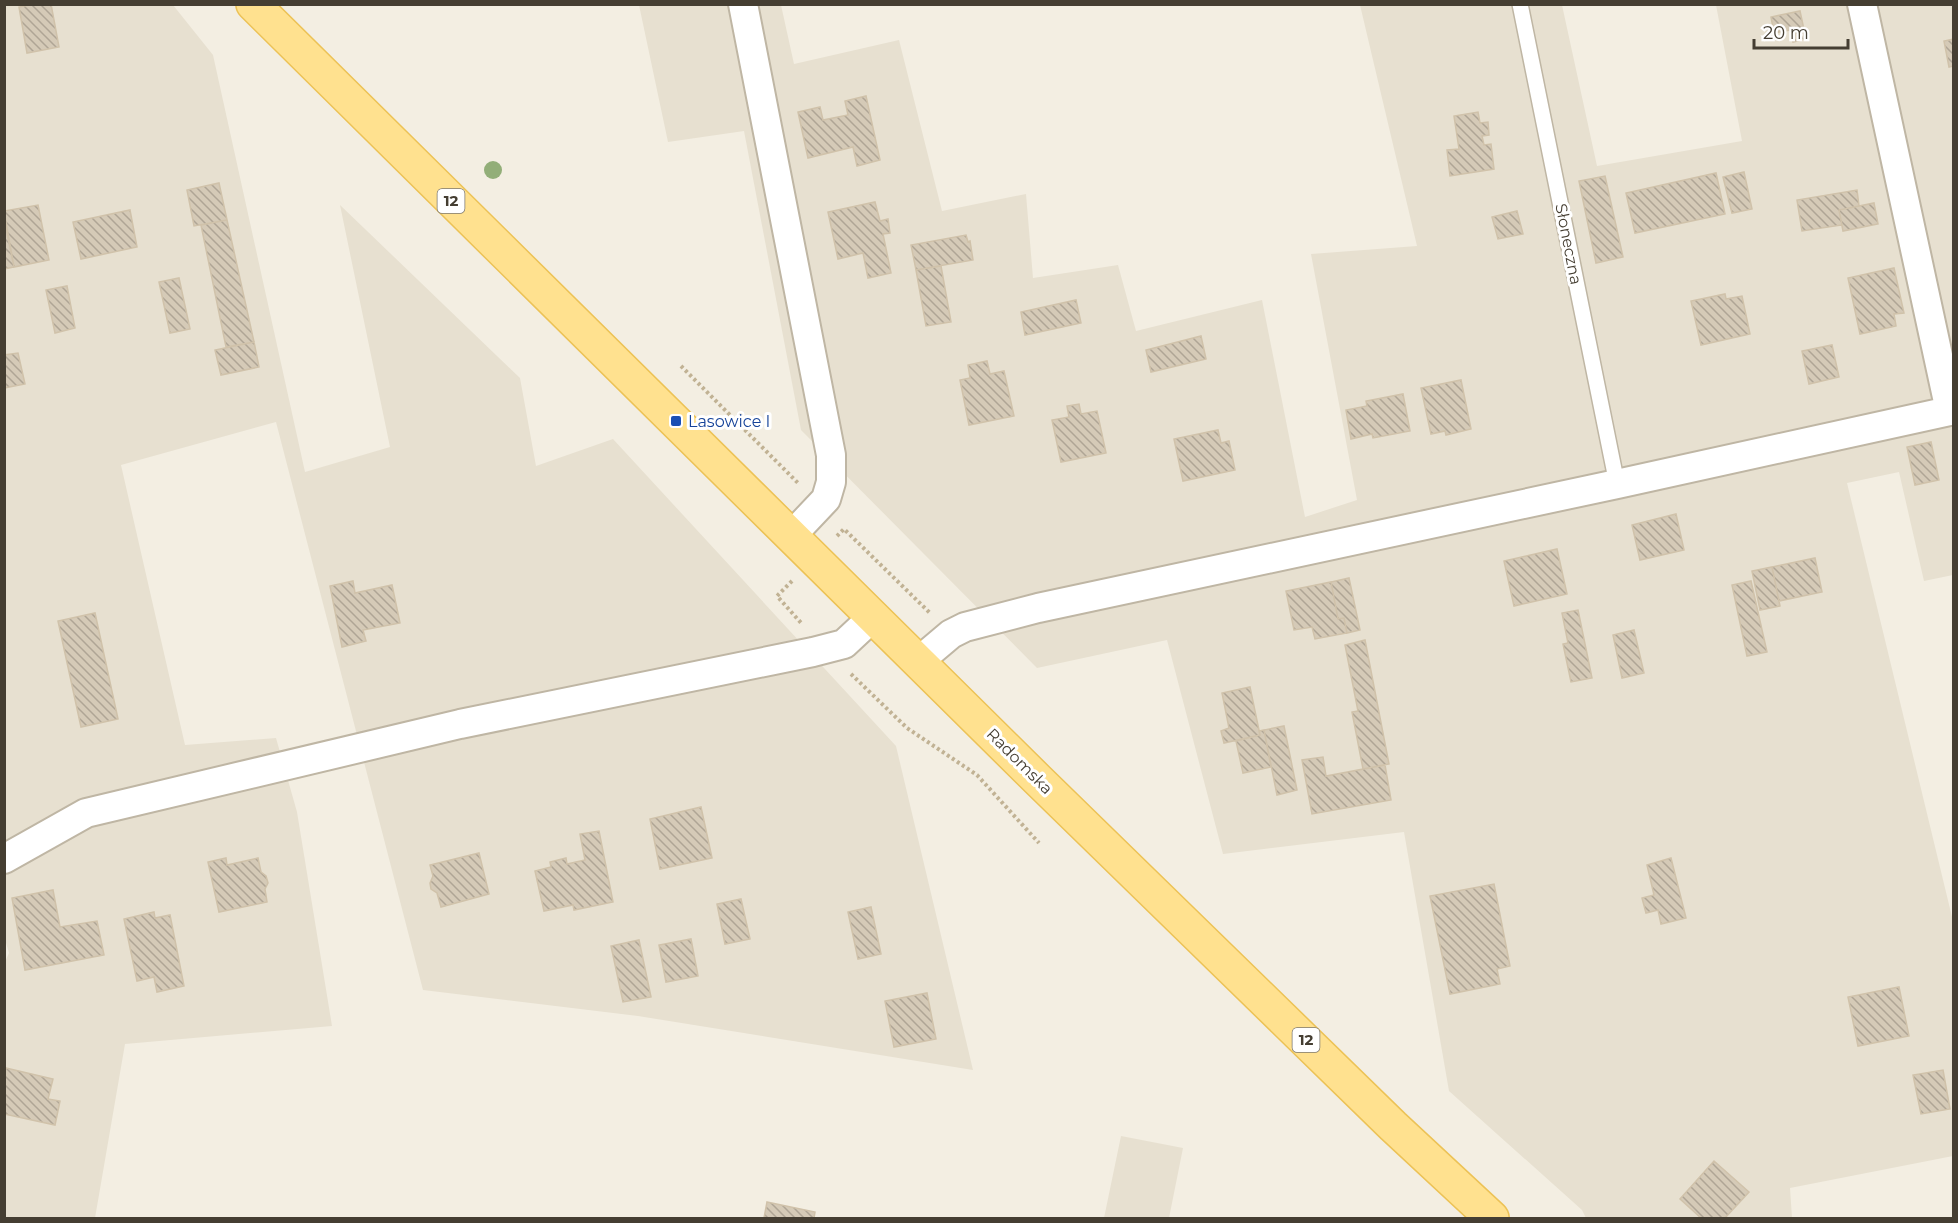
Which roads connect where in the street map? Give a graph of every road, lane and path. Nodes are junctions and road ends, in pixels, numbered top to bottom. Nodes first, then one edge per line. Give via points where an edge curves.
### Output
1 (253, 4) edge
2 (743, 4) edge
3 (1520, 4) edge
4 (1862, 4) edge
5 (681, 366) dead end
6 (1952, 410) edge
7 (1617, 484) junction
8 (820, 506) junction
9 (844, 529) dead end
10 (792, 535) junction
11 (874, 616) junction
12 (919, 661) junction
13 (4, 859) edge
14 (1492, 1218) edge

1 - 10 main road, 12
2 - 8 street via 831,455 831,482
3 - 7 lane, Słoneczna
4 - 6 street
5 - 8 path
6 - 7 street
7 - 12 street via 1038,608 965,627
8 - 9 path
8 - 10 street
10 - 11 main road, 12
11 - 12 main road, 12
11 - 13 street via 844,644 813,652 460,724 86,813
12 - 14 main road, Radomska / 12 via 1393,1126

